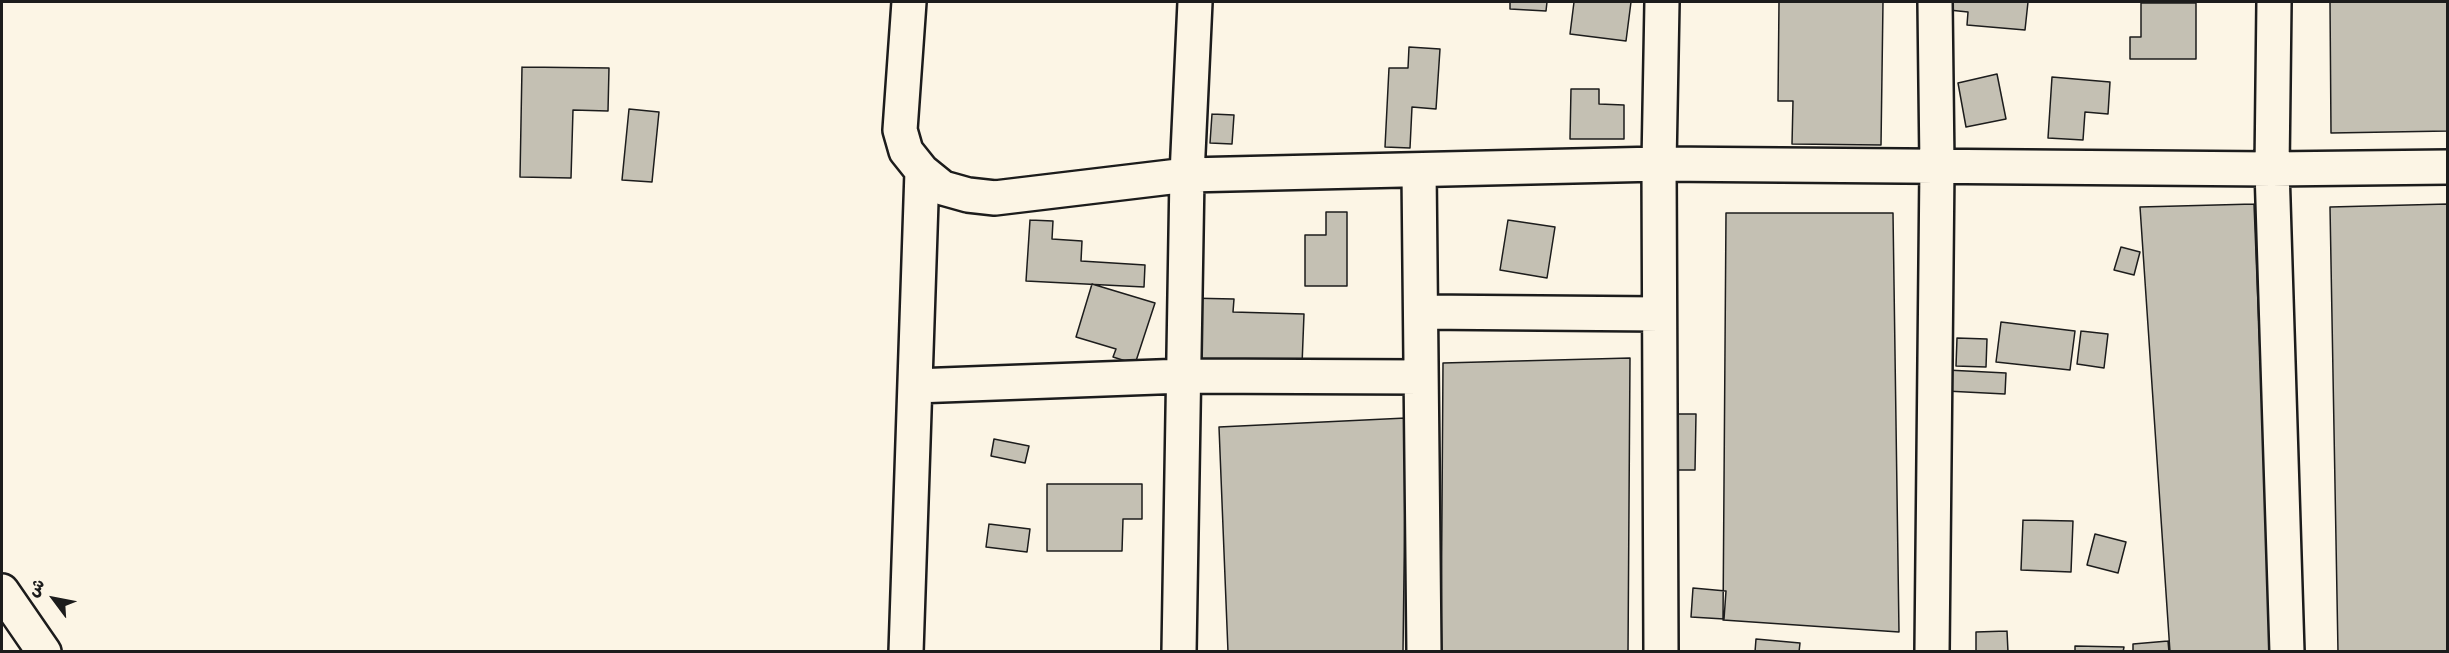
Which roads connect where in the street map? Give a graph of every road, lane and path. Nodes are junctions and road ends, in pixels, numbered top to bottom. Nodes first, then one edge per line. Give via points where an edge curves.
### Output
1 (909, 2) edge
2 (1195, 2) edge
3 (1662, 2) edge
4 (1935, 2) edge
5 (2274, 2) edge
6 (1659, 164) junction
7 (1937, 166) junction
8 (2448, 167) edge
9 (2272, 169) junction
10 (1419, 170) junction
11 (922, 171) junction
12 (1187, 175) junction
13 (1421, 312) junction
14 (1659, 314) junction
15 (1184, 376) junction
16 (1421, 377) junction
17 (915, 386) junction
18 (2, 591) edge
19 (44, 651) edge
20 (906, 651) edge
21 (1179, 651) edge
22 (1424, 651) edge
23 (1661, 651) edge
24 (1932, 651) edge
25 (2287, 651) edge

1 - 11 street via 900,130 906,151
2 - 12 street
3 - 6 street
4 - 7 street
5 - 9 street
6 - 7 street
6 - 10 street
6 - 14 street
7 - 9 street
7 - 24 street
8 - 9 street
9 - 25 street
10 - 12 street
10 - 13 street
11 - 12 street via 943,188 995,198
11 - 17 street
12 - 15 street
13 - 14 street
13 - 16 street
14 - 23 street
15 - 16 street
15 - 17 street
15 - 21 street
16 - 22 street
17 - 20 street
18 - 19 street

